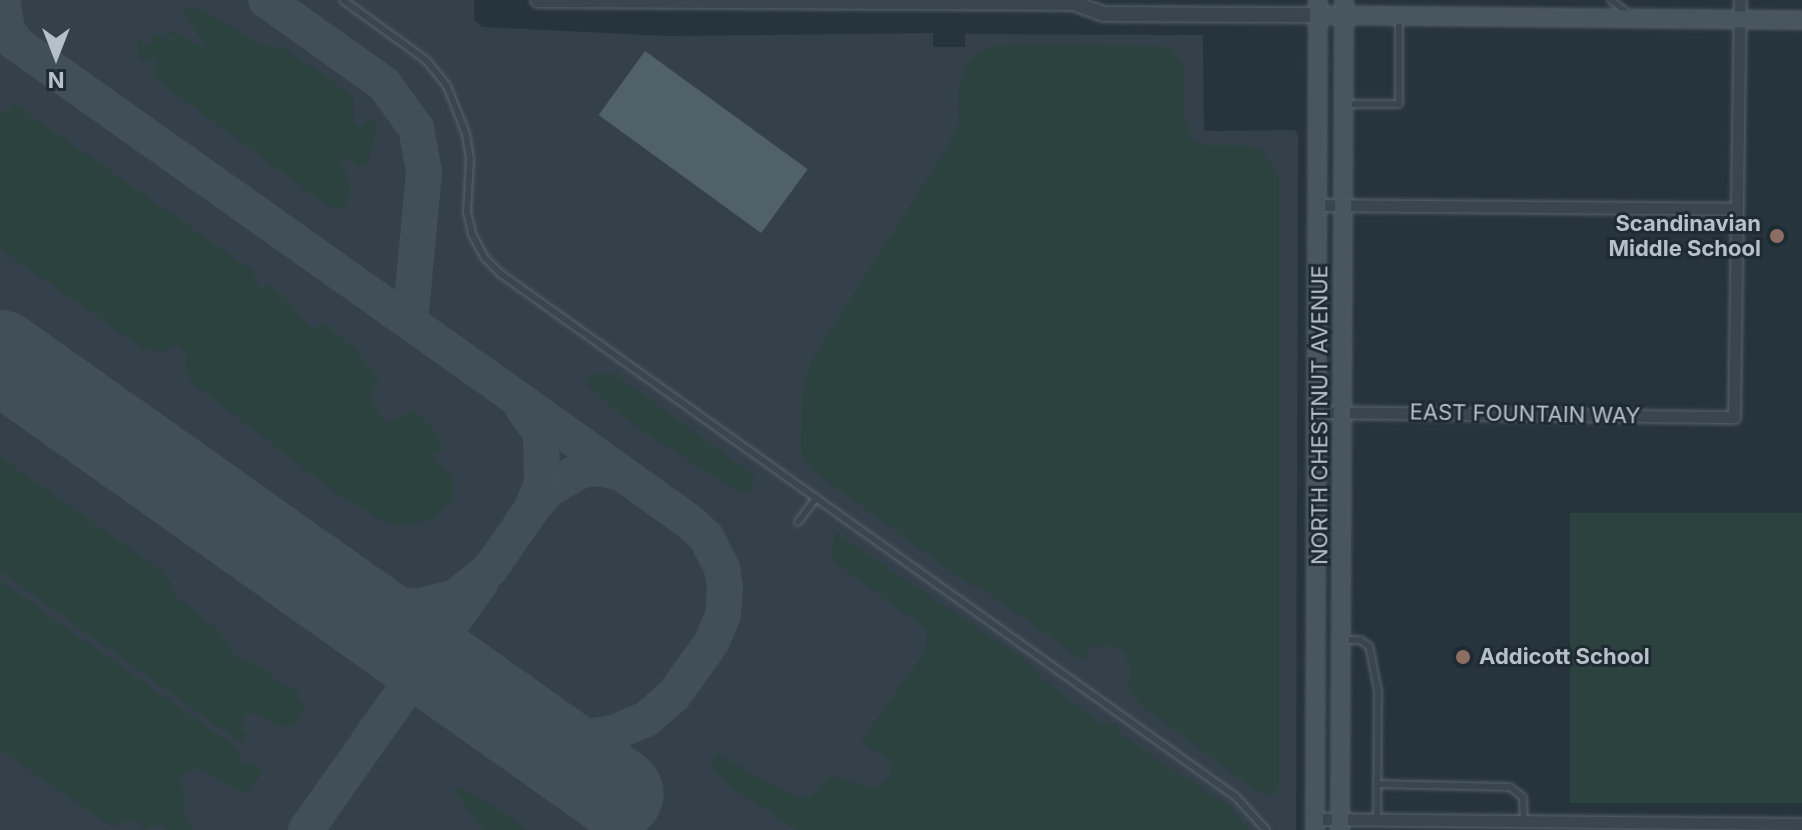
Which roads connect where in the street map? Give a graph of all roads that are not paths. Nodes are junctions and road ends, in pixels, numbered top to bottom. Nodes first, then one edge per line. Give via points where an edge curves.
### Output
1 (343, 0) edge
2 (538, 0) edge
3 (1611, 0) edge
4 (1740, 0) edge
5 (1077, 2) edge
6 (1318, 7) edge
7 (1344, 8) edge
8 (1399, 16) junction
9 (1635, 19) junction
10 (1738, 20) junction
11 (1802, 20) edge
12 (1343, 104) junction
13 (1318, 205) junction
14 (1343, 205) junction
15 (1737, 209) junction
16 (1342, 411) junction
17 (1317, 412) junction
18 (816, 498) junction
19 (798, 522) dead end
20 (1341, 640) junction
21 (1377, 784) junction
22 (1524, 822) junction
23 (1375, 823) edge
24 (1802, 824) edge
25 (1315, 825) edge
26 (1340, 825) edge
27 (1266, 830) edge

1 - 18 lane via 426,60 447,86 466,134 467,212 485,258
2 - 5 street
3 - 9 lane
4 - 10 street
5 - 6 street via 1103,14
6 - 7 main road
6 - 13 main road, NORTH CHESTNUT AVENUE
7 - 8 main road
7 - 12 main road, NORTH CHESTNUT AVENUE
8 - 9 main road
8 - 12 lane via 1399,104
9 - 10 main road
10 - 11 main road
10 - 15 street
12 - 14 main road, NORTH CHESTNUT AVENUE
13 - 14 street
13 - 17 main road, NORTH CHESTNUT AVENUE
14 - 15 street
14 - 16 main road, NORTH CHESTNUT AVENUE
15 - 16 street, EAST FOUNTAIN WAY via 1734,417
16 - 17 street, EAST FOUNTAIN WAY
16 - 20 main road, NORTH CHESTNUT AVENUE
17 - 25 main road, NORTH CHESTNUT AVENUE
18 - 19 lane
18 - 27 lane via 1236,797
20 - 21 lane via 1369,646 1378,692
20 - 26 main road, NORTH CHESTNUT AVENUE
21 - 22 lane via 1510,787 1523,797
21 - 23 lane
22 - 23 street
22 - 24 street
23 - 26 street
25 - 26 street

